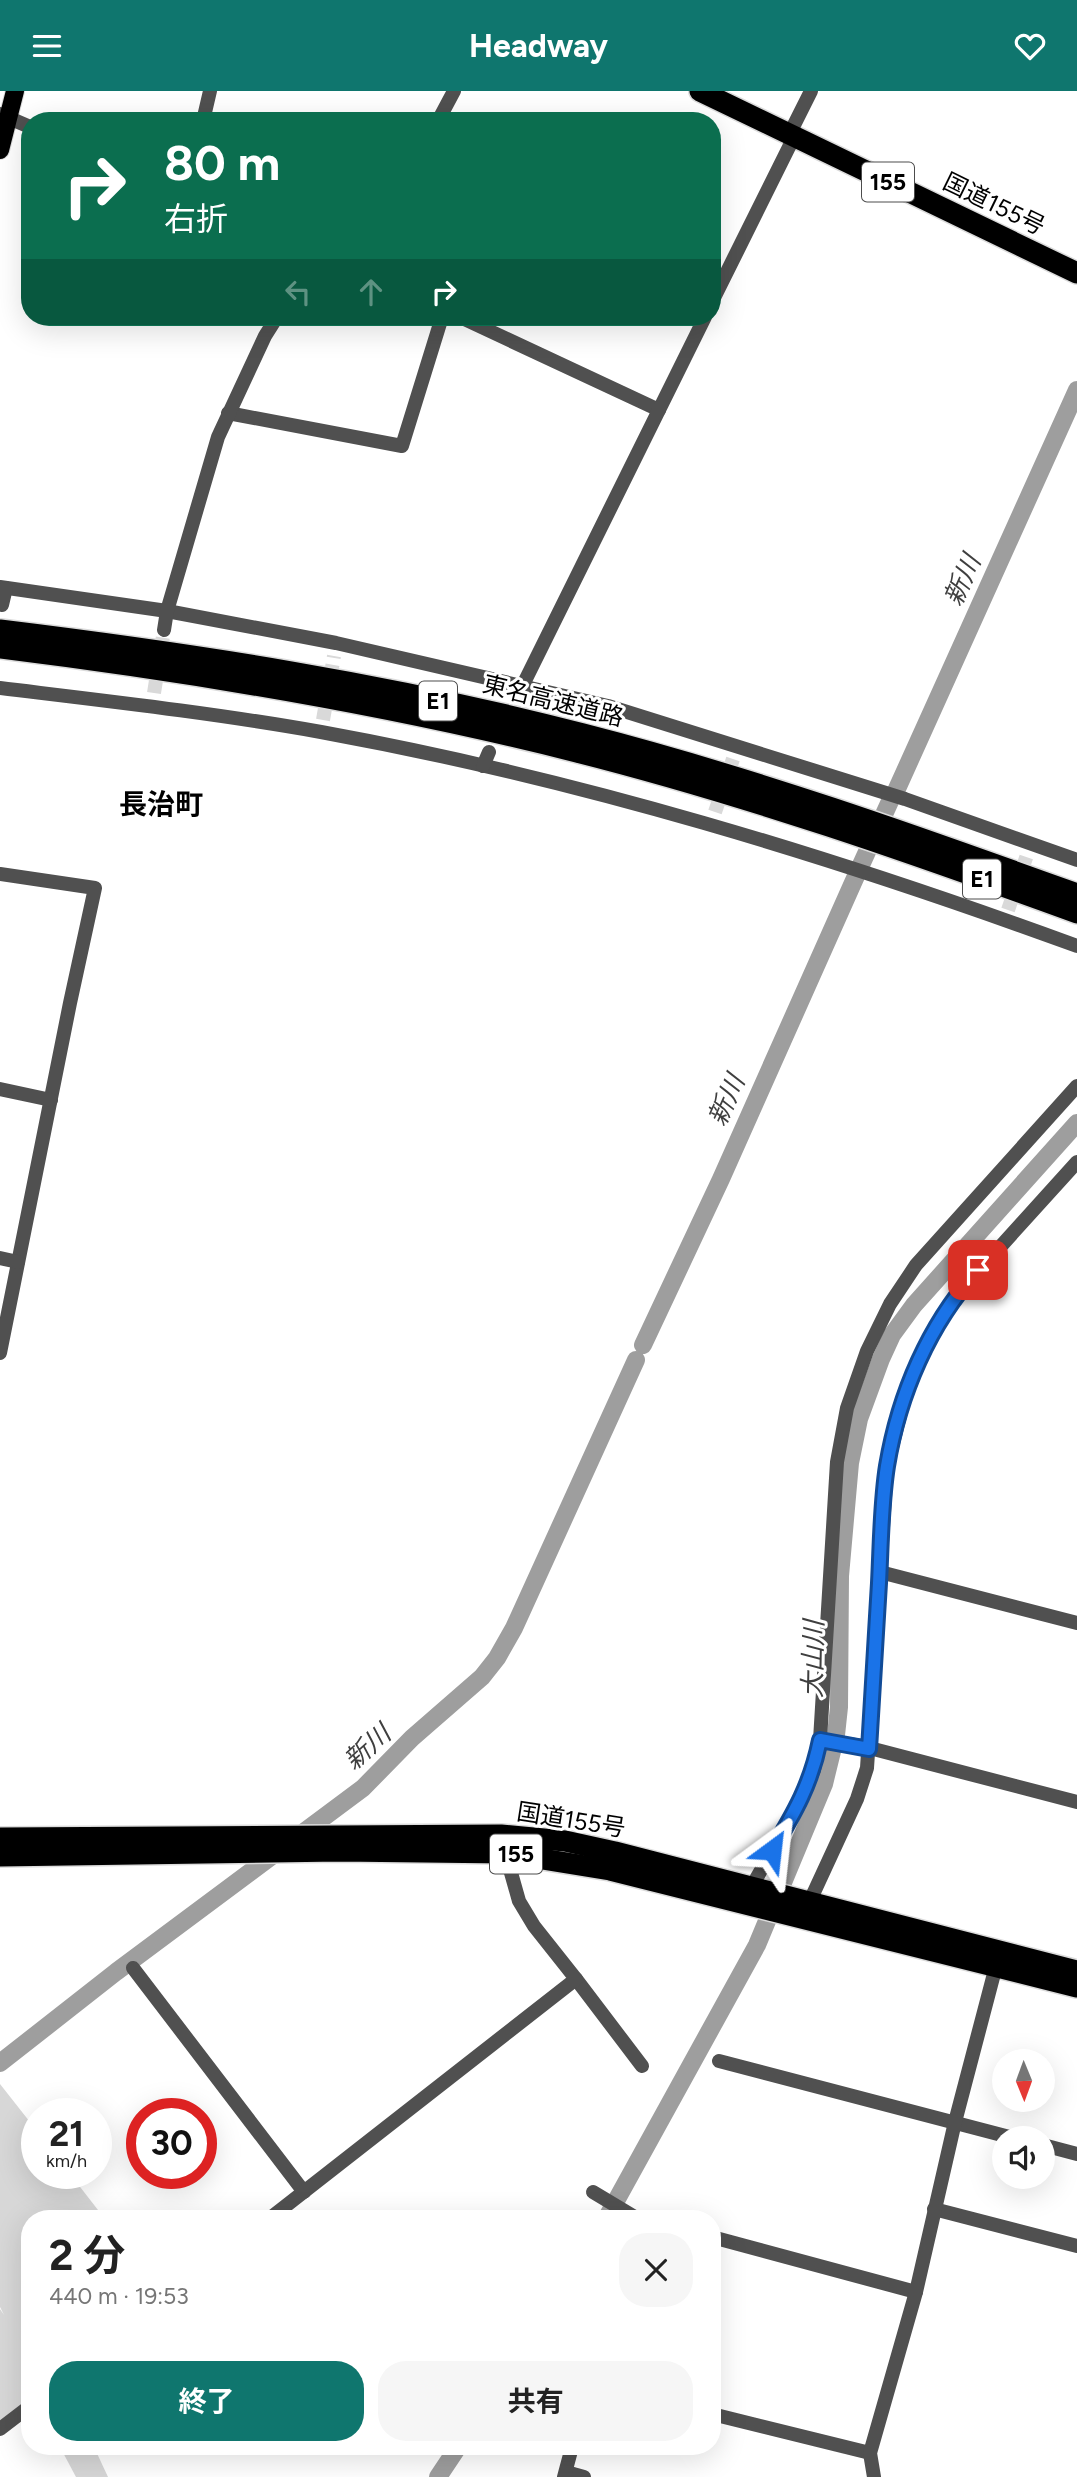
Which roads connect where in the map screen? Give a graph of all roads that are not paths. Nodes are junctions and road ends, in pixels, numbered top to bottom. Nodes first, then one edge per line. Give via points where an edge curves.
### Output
1 (15, 91) edge
2 (210, 91) edge
3 (454, 91) edge
4 (699, 91) edge
5 (811, 91) edge
6 (205, 112) edge
7 (443, 112) edge
8 (4, 116) edge
9 (21, 123) edge
10 (792, 136) junction
11 (0, 150) edge
12 (1077, 274) edge
13 (721, 283) edge
14 (272, 326) edge
15 (439, 326) edge
16 (479, 326) edge
17 (701, 326) edge
18 (659, 410) junction
19 (228, 413) junction
20 (3, 588) edge
21 (2, 605) dead end
22 (167, 611) junction
23 (164, 629) tunnel mouth
24 (0, 630) edge
25 (0, 648) edge
26 (0, 688) edge
27 (520, 691) junction
28 (863, 828) junction
29 (891, 837) junction
30 (1077, 860) edge
31 (0, 874) edge
32 (1077, 894) edge
33 (1077, 913) edge
34 (1077, 946) edge
35 (1077, 1086) edge
36 (0, 1089) edge
37 (51, 1100) junction
38 (1077, 1162) edge
39 (0, 1258) edge
40 (18, 1262) junction
41 (0, 1353) edge
42 (880, 1572) junction
43 (1077, 1623) edge
44 (822, 1740) junction
45 (866, 1748) junction
46 (1077, 1802) edge
47 (0, 1838) edge
48 (281, 1844) junction
49 (503, 1844) junction
50 (0, 1856) edge
51 (747, 1895) junction
52 (804, 1910) junction
53 (996, 1966) junction
54 (133, 1968) dead end
55 (1077, 1971) edge
56 (576, 1979) junction
57 (1077, 1987) edge
58 (719, 2061) dead end
59 (642, 2066) dead end
60 (955, 2122) junction
61 (992, 2132) edge
62 (1055, 2148) edge
63 (1077, 2154) edge
64 (304, 2192) junction
65 (596, 2194) dead end
66 (934, 2209) junction
67 (281, 2210) edge
68 (622, 2210) edge
69 (721, 2240) edge
70 (1077, 2246) edge
71 (916, 2292) junction
72 (21, 2413) edge
73 (721, 2416) edge
74 (0, 2429) edge
75 (870, 2453) junction
76 (570, 2455) edge
77 (565, 2475) edge
78 (584, 2477) edge
79 (874, 2477) edge

1 - 8 main road
2 - 6 street
3 - 7 street
4 - 10 highway, 国道155号 / 155
5 - 10 street
8 - 9 street
8 - 11 main road
10 - 12 highway, 国道155号 / 155
10 - 13 street
14 - 19 street
15 - 19 street via 402,446
16 - 18 street
17 - 18 street
18 - 27 street
19 - 22 street
20 - 21 street
20 - 22 street
22 - 23 street
22 - 27 street
24 - 28 highway, 東名高速道路 / E1 via 254,665 481,710 690,763
25 - 28 highway, 東名高速道路 / E1 via 147,667 382,708 578,753
26 - 34 street via 153,700 321,726 486,759 713,818 1006,915
27 - 30 street via 608,706 736,750 905,799 1029,849
28 - 29 highway, 東名高速道路 / E1
29 - 32 highway, 東名高速道路 / E1
29 - 33 highway, 東名高速道路 / E1
31 - 37 street via 95,888
35 - 44 street via 916,1265 867,1351 847,1408 836,1462
36 - 37 street
37 - 40 street
38 - 42 street via 962,1288 919,1360 887,1467
39 - 40 street
40 - 41 street
42 - 43 street
42 - 45 street
44 - 45 street
44 - 51 street via 800,1801
45 - 46 street
45 - 52 street via 867,1768 857,1798
47 - 48 highway, 国道155号 / 155
48 - 49 highway, 国道155号 / 155
48 - 49 highway, 国道155号 / 155 via 334,1836
48 - 50 highway, 国道155号 / 155 via 237,1853
49 - 51 highway, 国道155号 / 155 via 610,1870
49 - 56 street via 519,1901
51 - 52 highway, 国道155号 / 155
52 - 53 highway, 国道155号 / 155
52 - 55 highway, 国道155号 / 155
53 - 57 highway, 国道155号 / 155
53 - 60 street
54 - 64 street
56 - 59 street
56 - 64 street
58 - 60 street
60 - 61 street
60 - 66 street
62 - 63 street
64 - 67 street
65 - 68 street
66 - 70 street
66 - 71 street
69 - 71 street
71 - 75 street
72 - 74 street
73 - 75 street
75 - 79 street
76 - 77 street
77 - 78 street

